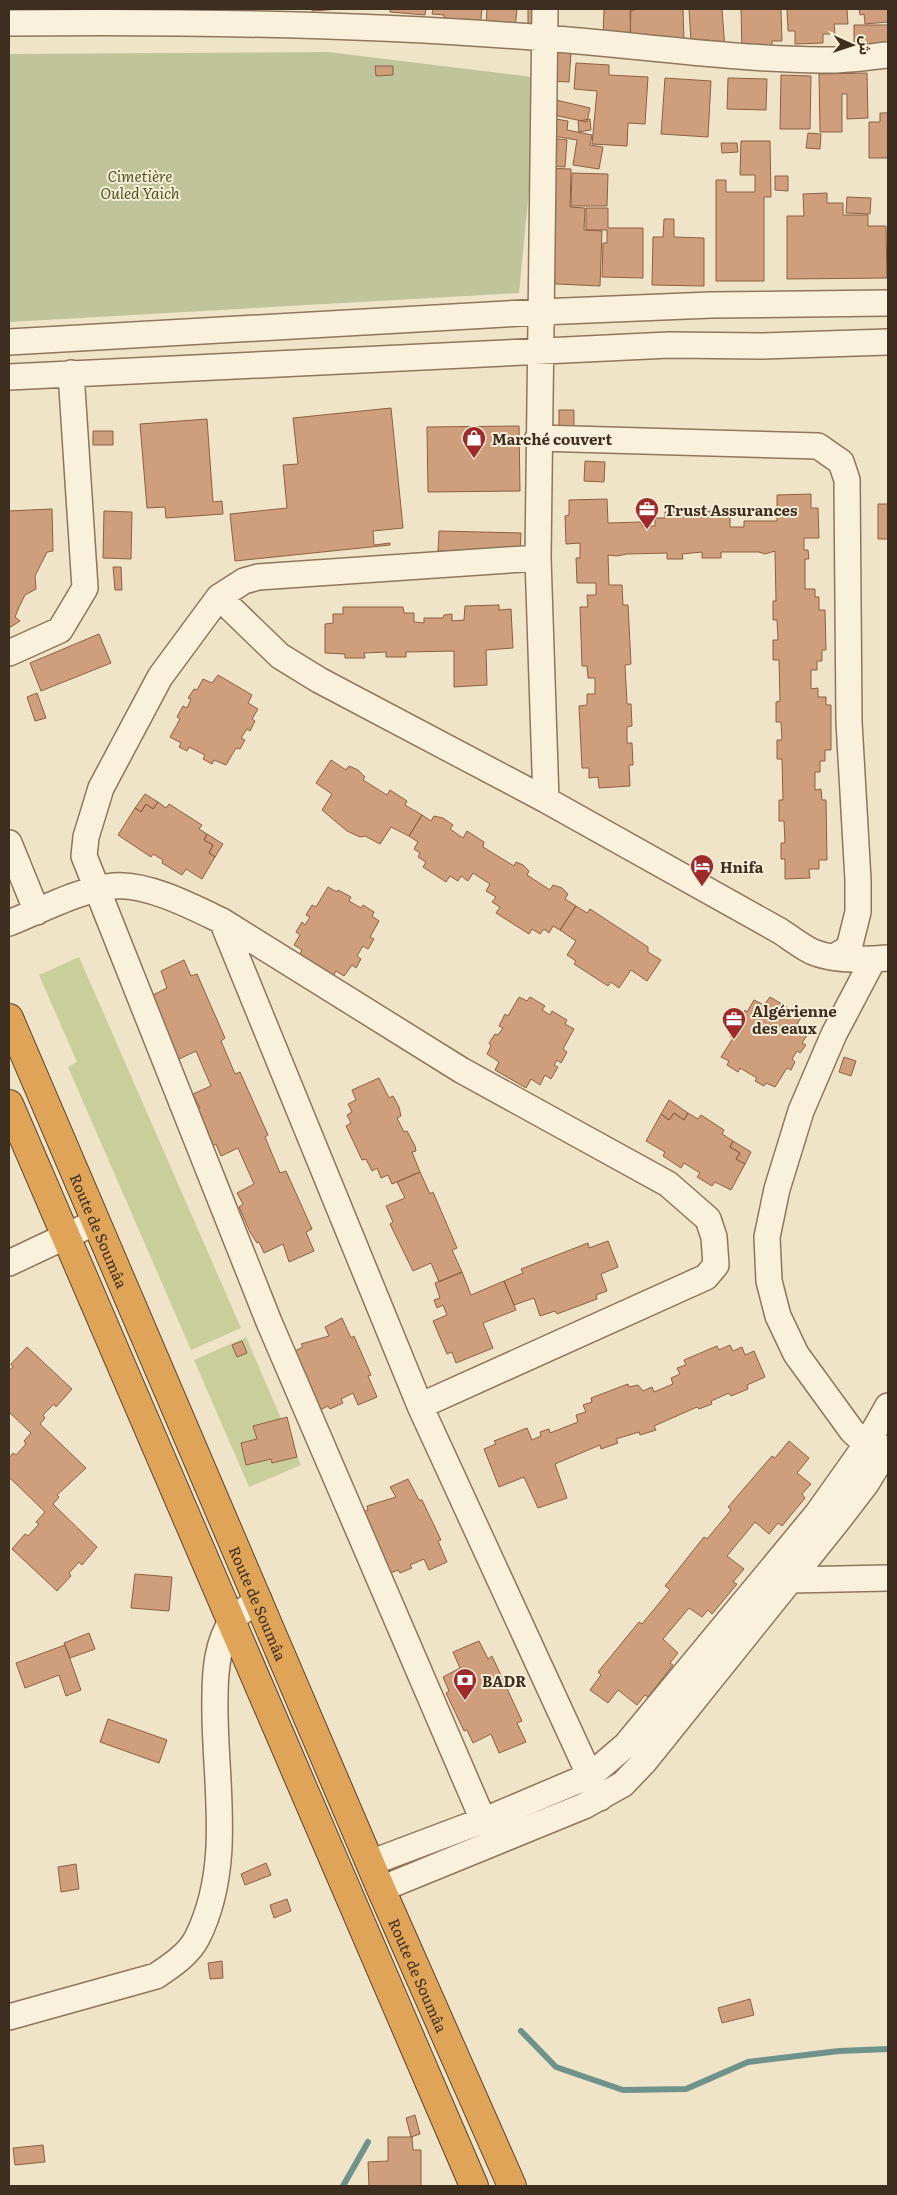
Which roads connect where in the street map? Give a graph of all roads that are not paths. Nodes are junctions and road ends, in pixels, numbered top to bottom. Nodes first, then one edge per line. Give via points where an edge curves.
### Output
1 (545, 9) edge
2 (316, 17) edge
3 (9, 22) edge
4 (544, 38) junction
5 (888, 55) edge
6 (888, 303) edge
7 (540, 312) junction
8 (9, 342) edge
9 (888, 342) edge
10 (541, 353) junction
11 (71, 373) junction
12 (9, 377) edge
13 (538, 438) junction
14 (538, 558) junction
15 (219, 597) junction
16 (9, 653) edge
17 (546, 800) junction
18 (9, 843) edge
19 (96, 889) junction
20 (37, 912) junction
21 (222, 921) junction
22 (9, 923) edge
23 (834, 957) junction
24 (881, 959) edge
25 (9, 1018) edge
26 (9, 1104) edge
27 (96, 1222) junction
28 (66, 1236) junction
29 (9, 1263) edge
30 (420, 1406) junction
31 (888, 1406) edge
32 (881, 1454) edge
33 (888, 1578) edge
34 (790, 1580) junction
35 (259, 1600) junction
36 (232, 1620) junction
37 (591, 1775) junction
38 (600, 1798) junction
39 (483, 1820) junction
40 (370, 1862) junction
41 (380, 1889) junction
42 (9, 2017) edge
43 (474, 2186) edge
44 (512, 2186) edge

1 - 4 street
2 - 3 street
2 - 4 street
4 - 5 street via 747,57 824,60
4 - 7 street
6 - 7 street
7 - 8 street
7 - 10 street
9 - 10 street via 669,345
10 - 11 street
10 - 13 street
11 - 12 street
11 - 16 street via 85,588 60,630
13 - 14 street
13 - 23 street via 818,446 841,462 847,480 849,722 858,912 848,948
14 - 15 street via 258,577 244,581
14 - 17 street
15 - 17 street via 280,656 319,680
15 - 19 street via 160,677 100,788 84,856
17 - 23 street via 811,951
18 - 20 street
19 - 20 street
19 - 21 street via 116,886 141,888
19 - 39 street via 270,1322
20 - 22 street
21 - 30 street
21 - 30 street via 461,1070 668,1184 708,1219 714,1237 716,1264 706,1277
23 - 24 street
24 - 32 street via 834,1034 801,1111 777,1189 767,1237 770,1281 781,1323 801,1361 833,1406
25 - 27 highway, Route de Soumâa
26 - 28 highway
27 - 28 street
27 - 35 highway, Route de Soumâa
28 - 29 street
28 - 36 highway
30 - 37 street
31 - 32 street
32 - 34 street via 866,1484
32 - 37 street via 817,1514 626,1745
33 - 34 street
34 - 38 street via 645,1761 624,1784
35 - 36 street
35 - 40 highway, Route de Soumâa
36 - 42 street via 216,1661 214,1725 221,1818 213,1891 197,1938 176,1962 156,1976
36 - 43 highway
37 - 38 street
37 - 39 street
38 - 41 street
39 - 40 street
40 - 41 highway, Route de Soumâa
41 - 44 highway, Route de Soumâa

